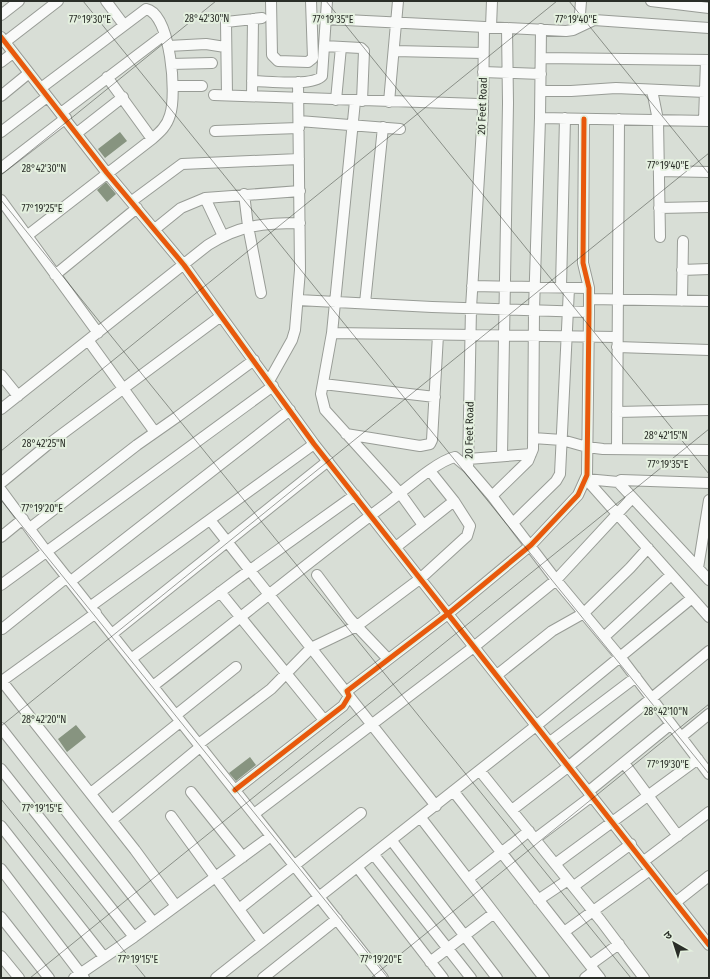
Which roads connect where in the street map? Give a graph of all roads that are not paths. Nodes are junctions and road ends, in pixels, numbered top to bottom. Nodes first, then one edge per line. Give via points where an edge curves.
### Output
1 (18, 1) edge
2 (58, 1) edge
3 (106, 1) edge
4 (271, 1) edge
5 (311, 1) edge
6 (327, 1) edge
7 (398, 1) edge
8 (492, 1) edge
9 (581, 1) edge
10 (651, 1) edge
11 (150, 6) edge
12 (709, 8) edge
13 (1, 15) edge
14 (326, 19) junction
15 (396, 23) junction
16 (124, 25) junction
17 (487, 27) junction
18 (579, 27) junction
19 (507, 28) junction
20 (709, 28) edge
21 (541, 29) junction
22 (164, 35) junction
23 (3, 40) edge
24 (168, 46) junction
25 (324, 46) junction
26 (225, 47) junction
27 (341, 47) junction
28 (394, 51) junction
29 (13, 53) junction
30 (483, 53) junction
31 (541, 58) junction
32 (707, 60) edge
33 (1, 62) edge
34 (212, 63) dead end
35 (171, 64) junction
36 (483, 72) junction
37 (508, 73) junction
38 (29, 74) junction
39 (541, 74) junction
40 (107, 77) junction
41 (252, 81) junction
42 (298, 82) junction
43 (173, 86) junction
44 (202, 86) dead end
45 (41, 88) junction
46 (652, 90) junction
47 (541, 91) junction
48 (705, 92) junction
49 (214, 95) dead end
50 (227, 95) junction
51 (1, 96) edge
52 (48, 96) junction
53 (252, 96) junction
54 (123, 97) junction
55 (299, 98) junction
56 (336, 100) junction
57 (359, 101) junction
58 (389, 102) junction
59 (483, 107) junction
60 (63, 115) junction
61 (540, 118) junction
62 (565, 118) junction
63 (584, 119) junction
64 (619, 119) junction
65 (658, 120) junction
66 (706, 121) edge
67 (299, 125) junction
68 (353, 125) junction
69 (383, 127) junction
70 (400, 129) dead end
71 (214, 131) dead end
72 (1, 132) edge
73 (77, 133) junction
74 (152, 139) junction
75 (299, 158) junction
76 (1, 168) edge
77 (659, 171) junction
78 (709, 172) edge
79 (108, 173) junction
80 (300, 191) junction
81 (244, 194) junction
82 (205, 198) junction
83 (1, 200) edge
84 (134, 204) junction
85 (709, 207) edge
86 (659, 208) junction
87 (300, 223) junction
88 (248, 226) junction
89 (155, 229) junction
90 (28, 235) junction
91 (223, 236) junction
92 (660, 237) dead end
93 (683, 241) dead end
94 (184, 265) junction
95 (709, 269) edge
96 (682, 270) junction
97 (55, 275) junction
98 (472, 286) junction
99 (505, 286) junction
100 (534, 287) junction
101 (565, 288) junction
102 (589, 288) junction
103 (261, 293) dead end
104 (589, 299) junction
105 (617, 299) junction
106 (298, 300) junction
107 (682, 301) junction
108 (709, 301) edge
109 (334, 302) junction
110 (365, 303) junction
111 (471, 308) junction
112 (505, 310) junction
113 (534, 310) junction
114 (568, 311) junction
115 (589, 312) junction
116 (222, 316) junction
117 (98, 332) junction
118 (332, 334) junction
119 (438, 335) junction
120 (470, 335) junction
121 (504, 336) junction
122 (534, 336) junction
123 (589, 336) junction
124 (566, 337) junction
125 (88, 340) junction
126 (617, 342) junction
127 (709, 350) edge
128 (254, 360) junction
129 (1, 375) edge
130 (271, 384) junction
131 (323, 384) junction
132 (124, 388) junction
133 (18, 396) junction
134 (435, 397) junction
135 (1, 409) edge
136 (290, 410) junction
137 (709, 410) edge
138 (617, 412) junction
139 (154, 431) junction
140 (346, 434) junction
141 (533, 438) junction
142 (562, 440) junction
143 (314, 444) junction
144 (587, 448) junction
145 (617, 449) junction
146 (709, 450) edge
147 (531, 454) junction
148 (502, 456) junction
149 (328, 461) junction
150 (468, 463) junction
151 (430, 471) junction
152 (586, 479) junction
153 (618, 482) junction
154 (1, 483) edge
155 (709, 483) edge
156 (400, 493) junction
157 (2, 495) edge
158 (355, 495) junction
159 (492, 496) junction
160 (632, 498) junction
161 (709, 500) edge
162 (454, 501) junction
163 (616, 514) junction
164 (371, 515) junction
165 (23, 519) junction
166 (210, 520) junction
167 (513, 523) junction
168 (424, 525) junction
169 (30, 528) junction
170 (1, 536) edge
171 (227, 542) junction
172 (531, 545) junction
173 (396, 547) junction
174 (648, 548) junction
175 (46, 551) junction
176 (698, 568) junction
177 (250, 570) junction
178 (317, 575) dead end
179 (671, 575) junction
180 (421, 578) junction
181 (69, 579) junction
182 (556, 580) junction
183 (709, 580) edge
184 (1, 585) edge
185 (220, 592) junction
186 (269, 595) junction
187 (692, 598) junction
188 (93, 610) junction
189 (449, 613) junction
190 (584, 613) junction
191 (241, 617) junction
192 (709, 617) edge
193 (357, 626) junction
194 (2, 629) dead end
195 (112, 634) junction
196 (604, 637) junction
197 (474, 646) junction
198 (312, 648) junction
199 (709, 651) edge
200 (621, 658) junction
201 (131, 659) junction
202 (388, 660) junction
203 (236, 667) dead end
204 (287, 674) junction
205 (497, 675) junction
206 (636, 677) junction
207 (1, 680) edge
208 (153, 686) junction
209 (349, 696) junction
210 (652, 699) junction
211 (709, 714) edge
212 (178, 719) junction
213 (324, 720) junction
214 (371, 724) junction
215 (671, 724) junction
216 (537, 726) junction
217 (1, 728) edge
218 (681, 737) junction
219 (550, 742) junction
220 (200, 747) junction
221 (698, 759) junction
222 (624, 763) junction
223 (569, 766) junction
224 (1, 769) edge
225 (480, 771) junction
226 (709, 774) edge
227 (235, 790) junction
228 (191, 792) dead end
229 (454, 792) junction
230 (91, 793) junction
231 (591, 793) junction
232 (647, 795) junction
233 (436, 806) junction
234 (512, 810) junction
235 (709, 812) edge
236 (361, 813) dead end
237 (254, 814) junction
238 (171, 816) dead end
239 (421, 818) junction
240 (112, 820) junction
241 (612, 821) junction
242 (1, 826) edge
243 (532, 835) junction
244 (271, 836) junction
245 (678, 836) junction
246 (392, 841) junction
247 (631, 844) junction
248 (501, 852) junction
249 (374, 855) junction
250 (243, 857) junction
251 (644, 861) junction
252 (555, 864) junction
253 (295, 867) junction
254 (358, 868) junction
255 (1, 869) edge
256 (650, 870) junction
257 (215, 876) junction
258 (709, 876) edge
259 (468, 879) junction
260 (571, 883) junction
261 (318, 896) junction
262 (538, 900) junction
263 (676, 902) junction
264 (176, 906) junction
265 (239, 909) junction
266 (594, 911) junction
267 (494, 913) junction
268 (1, 917) edge
269 (337, 919) junction
270 (153, 922) junction
271 (564, 932) junction
272 (465, 935) junction
273 (134, 937) junction
274 (707, 940) edge
275 (262, 941) junction
276 (619, 944) junction
277 (448, 948) junction
278 (1, 956) edge
279 (104, 957) junction
280 (430, 962) junction
281 (595, 971) edge
282 (80, 977) edge
283 (379, 977) edge
284 (19, 978) edge
285 (49, 978) edge
286 (216, 978) edge
287 (264, 978) edge
288 (443, 978) edge
289 (472, 978) edge
290 (497, 978) edge
291 (544, 978) edge
292 (585, 978) edge
293 (644, 978) edge

1 - 13 street
2 - 23 street
3 - 16 street
4 - 5 street via 274,59 308,62 313,58
6 - 14 street
7 - 15 street
8 - 17 street, 20 Feet Road
9 - 18 street
10 - 12 street
11 - 16 street
11 - 22 street via 160,21
14 - 15 street
14 - 25 street
15 - 17 street
15 - 28 street
16 - 45 street
17 - 19 street
17 - 30 street, 20 Feet Road
18 - 20 street via 594,20
18 - 21 street via 566,31
19 - 21 street
19 - 37 street
21 - 31 street
22 - 24 street
22 - 40 street
23 - 29 street
24 - 26 street via 206,44
24 - 35 street
25 - 27 street
25 - 42 street via 322,76 316,80
26 - 41 street via 226,22 258,19
26 - 50 street
27 - 56 street
27 - 57 street via 364,50
28 - 30 street
28 - 58 street
29 - 33 street
29 - 38 street
30 - 36 street, 20 Feet Road
31 - 32 street
31 - 39 street
32 - 48 street
34 - 35 street
35 - 43 street
36 - 37 street
36 - 59 street, 20 Feet Road
37 - 39 street
37 - 99 street
38 - 45 street
38 - 51 street
39 - 47 street
40 - 54 street
40 - 60 street
41 - 42 street
41 - 53 street
42 - 55 street
43 - 44 street
43 - 74 street via 171,114 166,125
45 - 52 street
46 - 47 street via 616,88
46 - 48 street
46 - 65 street
47 - 61 street
48 - 66 street
49 - 50 street
50 - 53 street
52 - 60 street
52 - 72 street
53 - 55 street
54 - 73 street
54 - 74 street
55 - 56 street
55 - 67 street
56 - 57 street
57 - 58 street
57 - 68 street
58 - 59 street via 478,104
59 - 98 street, 20 Feet Road
60 - 73 street
60 - 76 street
61 - 62 street
61 - 100 street
62 - 63 street
62 - 101 street
63 - 64 street
63 - 102 street via 583,263
64 - 65 street
64 - 105 street
65 - 66 street
65 - 77 street
67 - 68 street
67 - 71 street
67 - 75 street
68 - 69 street
68 - 109 street
69 - 70 street
69 - 110 street
73 - 79 street
74 - 79 street
75 - 80 street
75 - 84 street via 182,164
77 - 78 street
77 - 86 street
79 - 84 street
79 - 90 street
80 - 81 street
80 - 87 street
81 - 82 street
81 - 88 street
82 - 89 street via 181,208
82 - 91 street
83 - 90 street
84 - 89 street
84 - 97 street
85 - 86 street
86 - 92 street
87 - 88 street
87 - 106 street
88 - 91 street
88 - 103 street
89 - 94 street
90 - 97 street
91 - 94 street
93 - 96 street
94 - 116 street
94 - 117 street
95 - 96 street
96 - 107 street
97 - 117 street
98 - 99 street
98 - 111 street, 20 Feet Road
99 - 100 street
99 - 112 street
100 - 101 street
100 - 113 street
101 - 102 street
101 - 114 street
102 - 104 street
104 - 105 street
104 - 115 street
105 - 107 street
105 - 126 street
106 - 109 street
106 - 130 street via 292,340
107 - 108 street
109 - 110 street
109 - 118 street
110 - 111 street
111 - 112 street
111 - 120 street, 20 Feet Road
112 - 113 street
112 - 121 street
113 - 114 street
113 - 122 street
114 - 115 street
114 - 124 street
115 - 123 street
116 - 128 street
116 - 132 street
117 - 125 street
118 - 119 street
118 - 131 street
119 - 120 street
119 - 134 street
120 - 121 street
120 - 150 street, 20 Feet Road
121 - 122 street
121 - 148 street
122 - 124 street
122 - 141 street
123 - 124 street
123 - 126 street
123 - 144 street
124 - 142 street
125 - 132 street
125 - 133 street
126 - 127 street
126 - 138 street
128 - 130 street
128 - 139 street
129 - 133 street
130 - 136 street
130 - 175 street
131 - 134 street
131 - 140 street via 321,394 325,410
132 - 139 street
132 - 154 street
133 - 135 street
134 - 140 street via 432,440 426,446
136 - 143 street
136 - 181 street
137 - 138 street
138 - 145 street
139 - 169 street
140 - 156 street
141 - 142 street
141 - 147 street
142 - 144 street
142 - 167 street via 560,474 556,481
143 - 149 street
143 - 166 street
144 - 145 street
144 - 152 street
145 - 146 street
147 - 148 street
147 - 159 street via 522,468
148 - 150 street
149 - 158 street
149 - 171 street
150 - 151 street via 455,456
150 - 159 street, 20 Feet Road
151 - 156 street
151 - 162 street
152 - 153 street
152 - 163 street
152 - 172 street via 578,495
153 - 155 street via 621,480
153 - 160 street
156 - 164 street
156 - 168 street
157 - 165 street
158 - 164 street
158 - 177 street
159 - 167 street, 20 Feet Road
160 - 163 street
160 - 176 street
161 - 176 street
162 - 168 street
162 - 180 street via 470,526 470,531
163 - 174 street
163 - 182 street
164 - 173 street
164 - 186 street
165 - 169 street
165 - 170 street
166 - 171 street
166 - 188 street
167 - 172 street, 20 Feet Road
168 - 173 street
169 - 175 street
171 - 177 street
171 - 195 street
172 - 182 street, 20 Feet Road
172 - 189 street
173 - 180 street
174 - 179 street
174 - 190 street
175 - 181 street
175 - 184 street
176 - 183 street
177 - 185 street
177 - 186 street
178 - 193 street
179 - 187 street
179 - 196 street
180 - 189 street
180 - 193 street
181 - 188 street
181 - 194 street
182 - 190 street, 20 Feet Road
182 - 197 street
185 - 191 street
185 - 201 street
186 - 191 street
186 - 198 street
187 - 192 street
187 - 200 street
188 - 195 street
188 - 207 street
189 - 197 street
189 - 202 street
190 - 196 street, 20 Feet Road
190 - 205 street via 552,631
191 - 204 street
191 - 208 street
193 - 198 street
193 - 202 street
195 - 201 street
196 - 200 street, 20 Feet Road
197 - 205 street
197 - 214 street
198 - 204 street
198 - 209 street
199 - 210 street
200 - 206 street, 20 Feet Road
200 - 216 street
201 - 208 street
202 - 209 street via 347,691
203 - 212 street
204 - 213 street
204 - 220 street via 200,743
205 - 216 street
206 - 210 street, 20 Feet Road
206 - 219 street
207 - 230 street
208 - 212 street
209 - 213 street via 343,706
209 - 214 street
210 - 215 street, 20 Feet Road
210 - 223 street
211 - 218 street
212 - 220 street
212 - 230 street
213 - 227 street
214 - 233 street
214 - 237 street
215 - 218 street, 20 Feet Road
215 - 222 street
216 - 219 street
216 - 225 street
217 - 270 street
218 - 221 street, 20 Feet Road
219 - 223 street
220 - 227 street
220 - 240 street
221 - 226 street, 20 Feet Road
221 - 232 street
222 - 231 street
222 - 232 street
223 - 231 street
223 - 234 street
224 - 273 street
225 - 229 street
225 - 234 street
227 - 237 street
228 - 250 street
229 - 233 street
229 - 248 street
230 - 240 street
231 - 241 street
231 - 243 street
232 - 241 street
232 - 245 street
233 - 239 street
234 - 243 street
235 - 245 street
236 - 253 street
237 - 244 street
238 - 257 street
239 - 246 street
239 - 259 street
240 - 264 street
241 - 247 street
241 - 252 street
242 - 279 street
243 - 248 street
243 - 252 street
244 - 250 street
244 - 253 street
245 - 251 street
246 - 249 street
246 - 272 street
247 - 251 street
247 - 260 street
248 - 259 street
248 - 262 street
249 - 254 street
249 - 277 street
250 - 257 street
251 - 256 street
252 - 260 street
253 - 261 street
253 - 265 street
254 - 261 street
254 - 280 street
255 - 282 street
256 - 263 street
256 - 266 street
257 - 264 street
257 - 265 street
258 - 263 street
259 - 267 street
260 - 262 street
260 - 266 street
261 - 269 street
261 - 275 street
262 - 271 street
263 - 274 street
264 - 270 street
265 - 275 street
266 - 271 street
266 - 276 street
267 - 272 street
267 - 291 street
268 - 285 street
269 - 283 street
269 - 287 street
270 - 273 street
271 - 281 street
272 - 277 street
272 - 290 street
273 - 279 street
275 - 286 street
276 - 281 street
276 - 293 street
277 - 280 street
277 - 289 street
278 - 284 street
279 - 282 street
280 - 288 street
281 - 292 street

